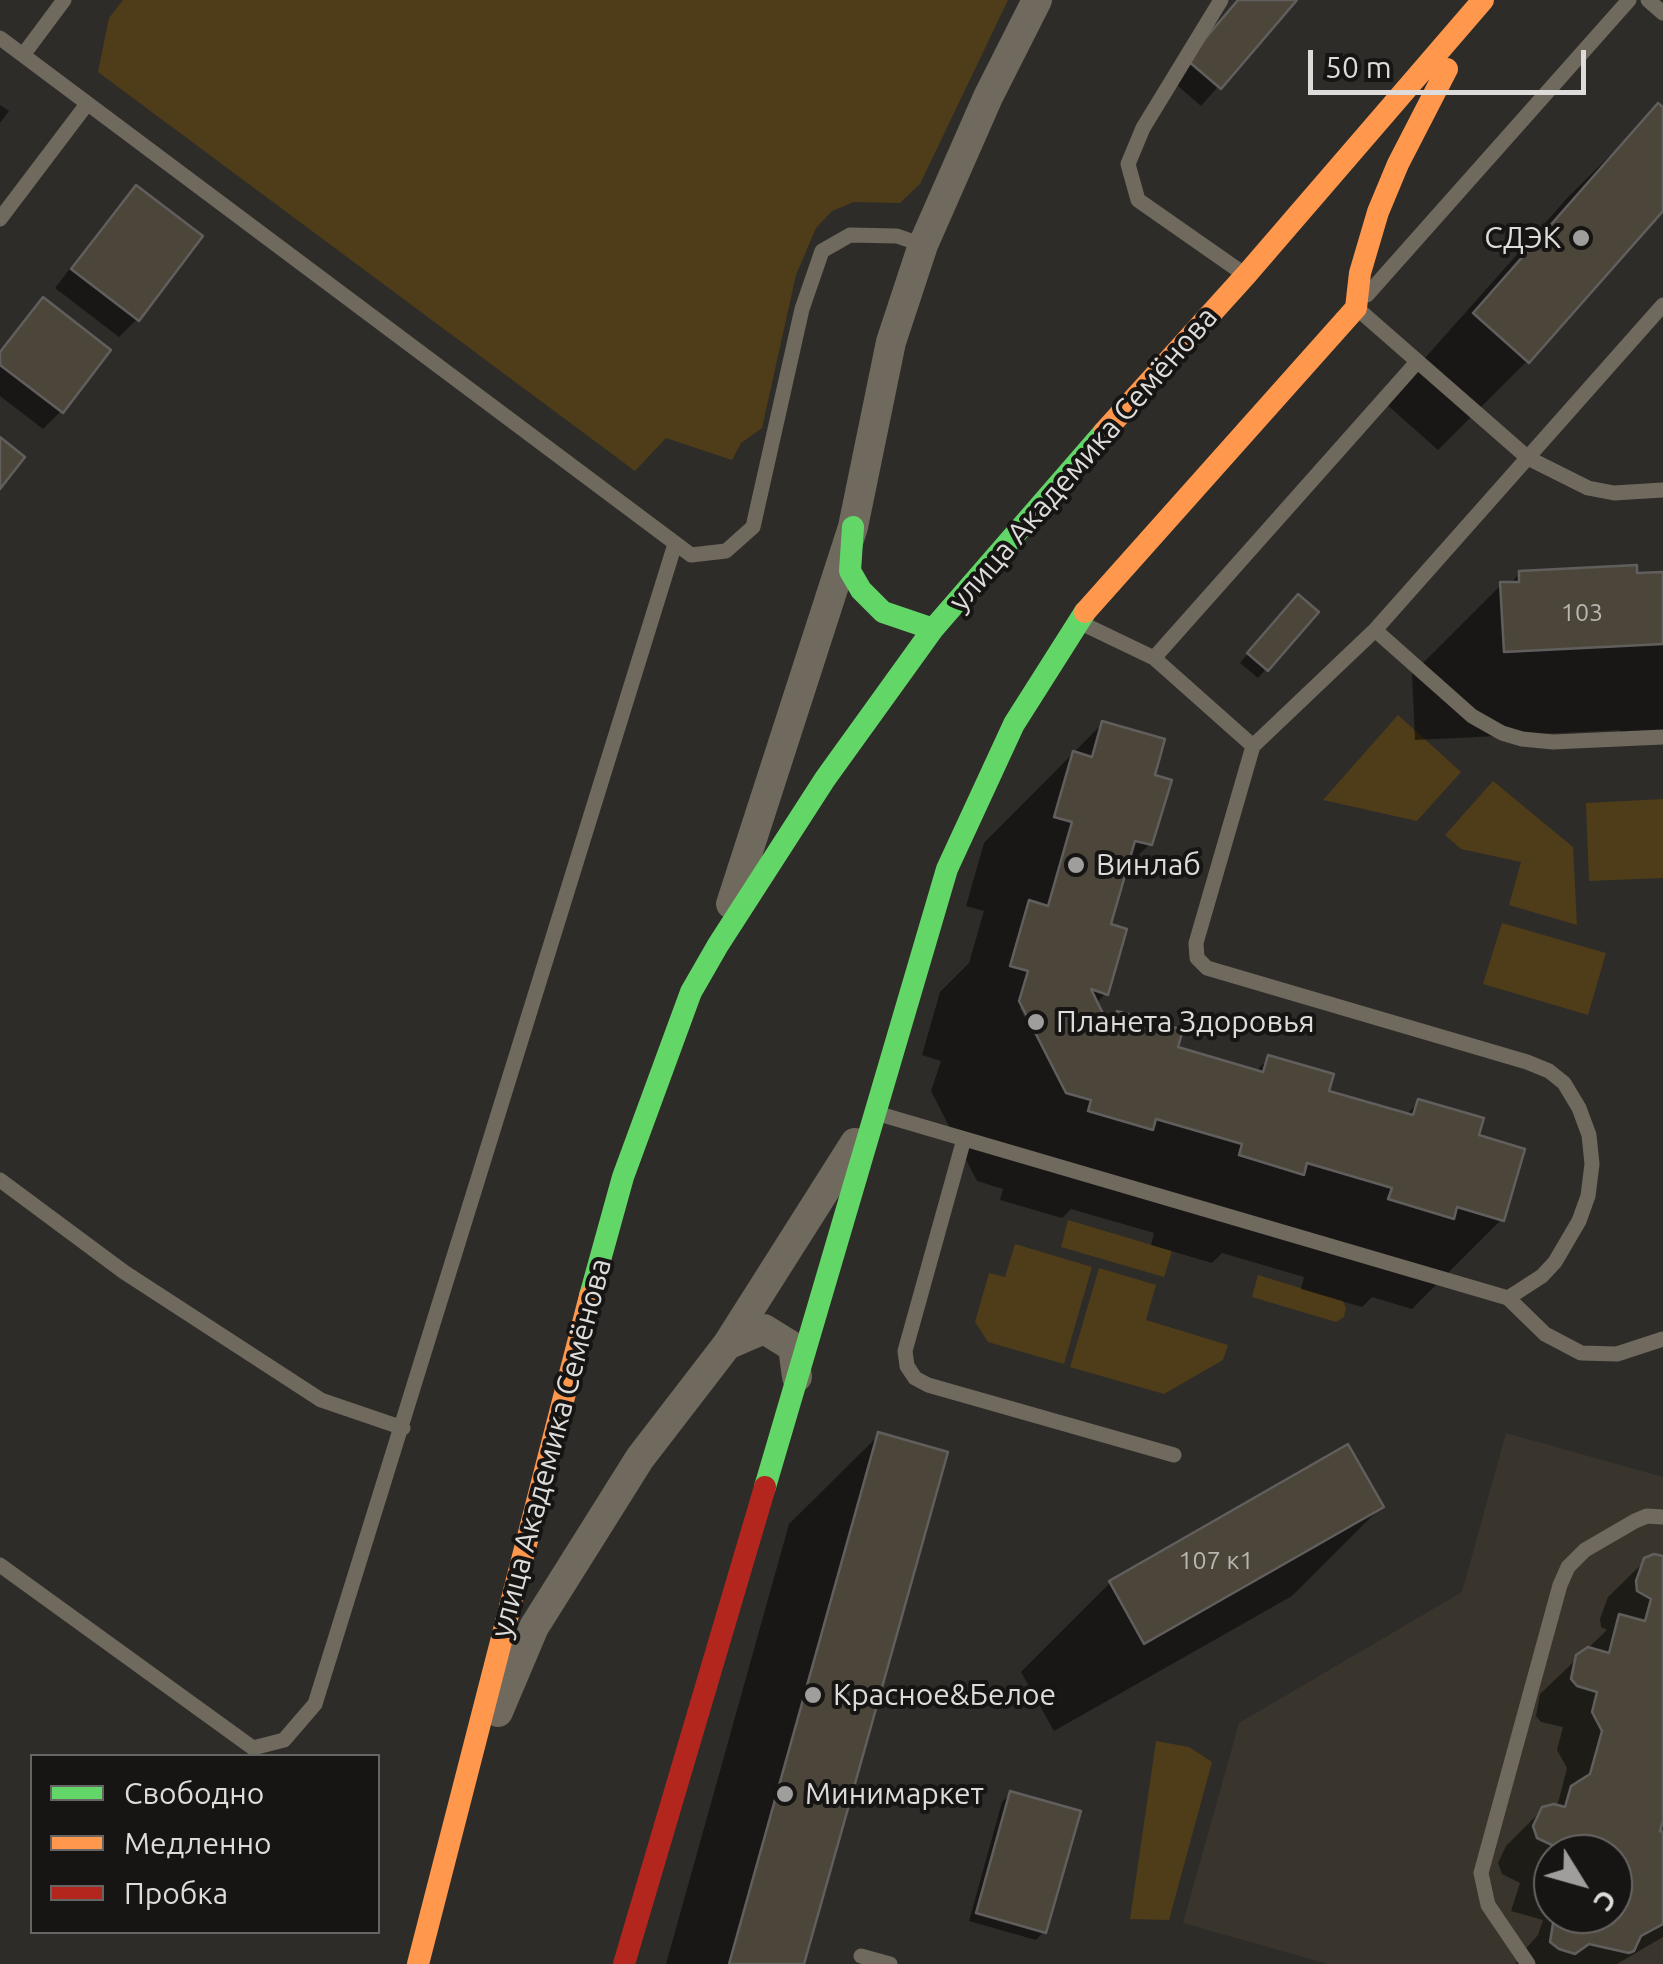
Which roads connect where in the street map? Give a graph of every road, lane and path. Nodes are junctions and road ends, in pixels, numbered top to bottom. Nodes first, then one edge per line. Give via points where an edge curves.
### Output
1 (64, 0) edge
2 (1037, 0) edge
3 (1221, 0) edge
4 (1486, 0) edge
5 (1629, 0) edge
6 (1648, 0) edge
7 (1663, 13) edge
8 (0, 38) edge
9 (23, 55) junction
10 (87, 104) junction
11 (0, 218) edge
12 (923, 245) junction
13 (1246, 275) junction
14 (1663, 305) edge
15 (1356, 308) junction
16 (1417, 362) junction
17 (1528, 458) junction
18 (1663, 490) edge
19 (853, 528) junction
20 (675, 544) junction
21 (1077, 621) junction
22 (933, 629) junction
23 (1375, 630) junction
24 (1154, 658) junction
25 (1663, 737) edge
26 (1253, 746) junction
27 (718, 945) junction
28 (875, 1112) junction
29 (964, 1138) junction
30 (0, 1180) edge
31 (1508, 1298) junction
32 (1663, 1339) edge
33 (726, 1345) junction
34 (796, 1376) junction
35 (403, 1428) junction
36 (1174, 1454) dead end
37 (1663, 1517) edge
38 (0, 1565) edge
39 (459, 1802) junction
40 (861, 1956) dead end
41 (418, 1964) edge
42 (624, 1964) edge
43 (890, 1964) edge
44 (1528, 1964) edge

1 - 9 lane
2 - 12 street, улица Академика Семёнова
3 - 13 lane via 1128,164 1138,200
4 - 13 main road, улица Академика Семёнова
4 - 15 main road via 1398,164 1360,272
5 - 15 lane
6 - 7 lane
8 - 9 lane
9 - 10 lane
10 - 11 lane
10 - 20 lane
12 - 19 street, улица Академика Семёнова via 891,342
12 - 20 lane via 897,236 850,235 822,252 802,309 753,527 726,550 691,555
13 - 22 main road, улица Академика Семёнова
14 - 17 lane
15 - 16 lane
15 - 21 main road
16 - 17 lane
16 - 24 lane
17 - 18 lane via 1588,488
17 - 23 lane
19 - 22 main road via 850,571 861,590 882,612
19 - 27 street, улица Академика Семёнова
20 - 35 lane
21 - 24 lane
21 - 28 main road via 1014,724 962,830
22 - 27 main road, улица Академика Семёнова
23 - 25 lane via 1472,716 1502,733 1554,742
23 - 26 lane
24 - 26 lane
26 - 31 lane via 1196,943 1201,964 1528,1062 1564,1084 1579,1108 1592,1164 1580,1221 1555,1262
27 - 39 main road, улица Академика Семёнова via 692,992 623,1177
28 - 29 lane
28 - 33 street
28 - 34 main road
29 - 31 lane
29 - 36 lane via 905,1351 907,1366 928,1384
30 - 35 lane via 124,1272 321,1400
31 - 32 lane via 1545,1334 1581,1353 1617,1354
33 - 34 street via 764,1329 793,1347
33 - 39 street via 640,1458 534,1627
34 - 42 main road
35 - 38 lane via 315,1704 284,1740 253,1748
37 - 44 lane via 1634,1521 1586,1550 1560,1584 1481,1873 1488,1906
39 - 41 main road, улица Академика Семёнова
40 - 43 lane

